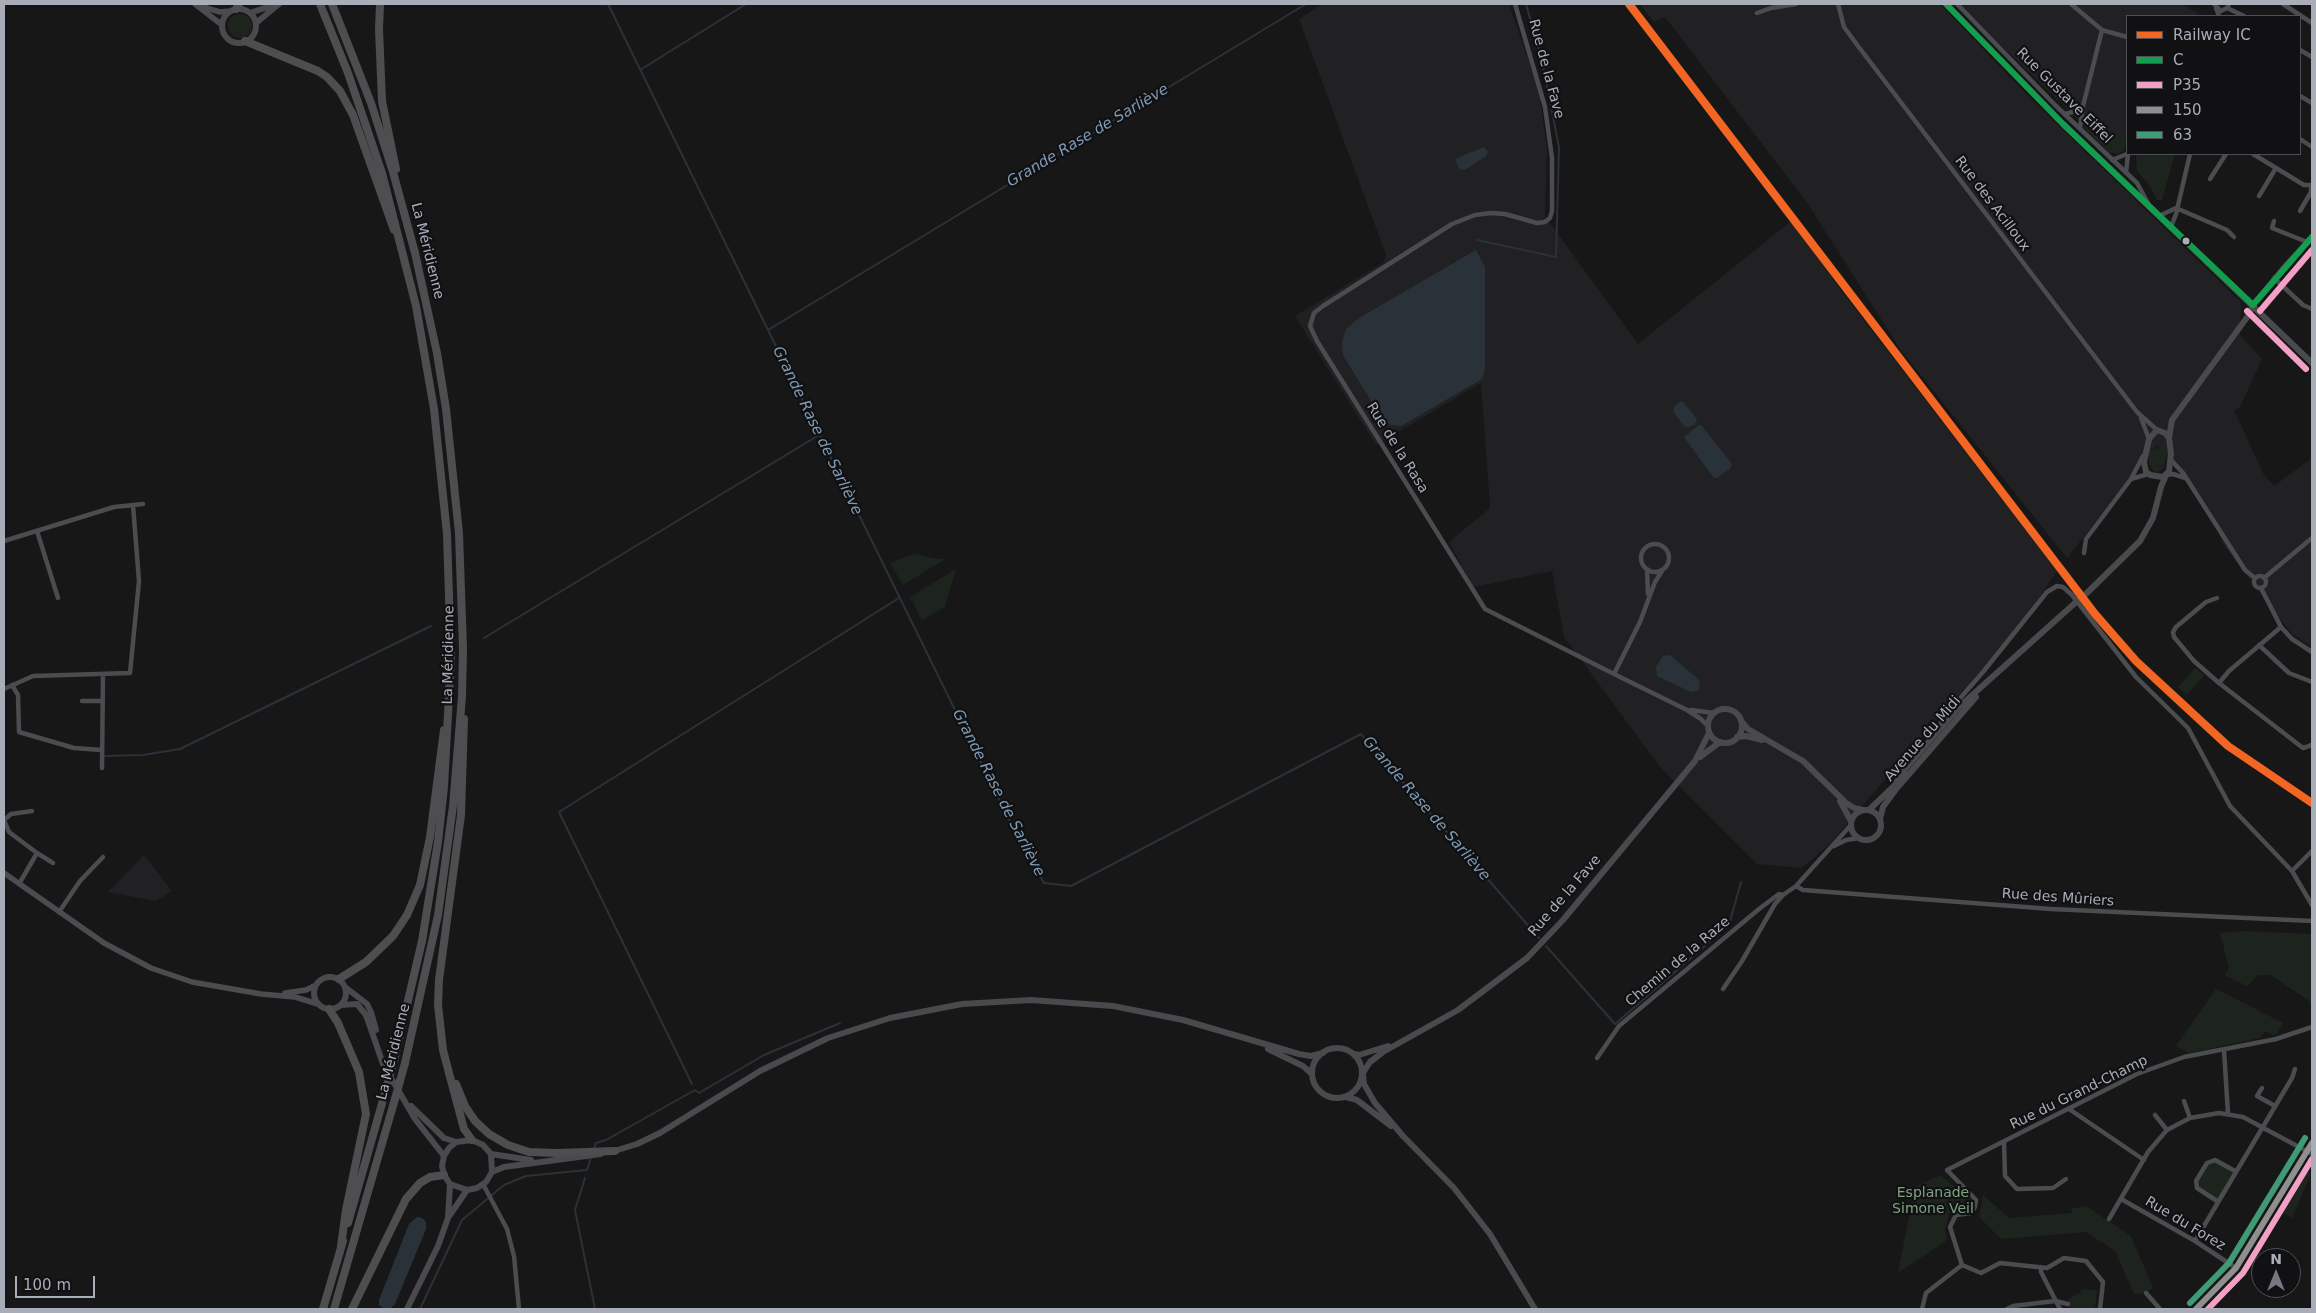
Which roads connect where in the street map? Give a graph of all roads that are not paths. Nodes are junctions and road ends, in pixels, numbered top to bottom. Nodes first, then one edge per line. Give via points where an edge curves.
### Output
1 (278, 4) edge
2 (320, 4) edge
3 (332, 4) edge
4 (382, 4) edge
5 (1515, 4) edge
6 (1796, 4) edge
7 (1838, 4) edge
8 (1946, 4) edge
9 (1957, 4) edge
10 (2071, 4) edge
11 (2284, 4) edge
12 (198, 5) edge
13 (2215, 6) edge
14 (2228, 7) edge
15 (235, 8) edge
16 (250, 13) junction
17 (1757, 13) dead end
18 (2242, 15) edge
19 (2312, 22) edge
20 (256, 23) junction
21 (222, 25) junction
22 (2102, 30) junction
23 (2126, 38) edge
24 (245, 41) junction
25 (2301, 51) edge
26 (2312, 57) edge
27 (2301, 97) edge
28 (2312, 103) edge
29 (2083, 106) junction
30 (2065, 114) junction
31 (2080, 128) junction
32 (2301, 140) edge
33 (2312, 147) edge
34 (2126, 155) edge
35 (2128, 155) edge
36 (2190, 155) edge
37 (2225, 155) edge
38 (2256, 155) edge
39 (2112, 160) junction
40 (2276, 168) junction
41 (2126, 173) junction
42 (2210, 179) dead end
43 (2312, 186) edge
44 (2259, 196) dead end
45 (402, 203) junction
46 (2149, 207) junction
47 (2176, 208) junction
48 (2300, 211) dead end
49 (2159, 216) junction
50 (2274, 222) dead end
51 (1452, 224) joint
52 (2170, 227) junction
53 (2234, 237) dead end
54 (2312, 237) edge
55 (2307, 242) junction
56 (406, 262) junction
57 (2274, 278) junction
58 (2253, 305) junction
59 (2312, 309) edge
60 (2312, 363) edge
61 (2138, 412) junction
62 (2172, 420) junction
63 (2157, 430) junction
64 (2169, 438) junction
65 (2148, 439) junction
66 (2144, 455) junction
67 (2171, 460) junction
68 (2149, 475) junction
69 (2166, 475) junction
70 (2184, 478) junction
71 (2130, 479) junction
72 (2157, 503) junction
73 (143, 504) dead end
74 (133, 505) junction
75 (37, 531) junction
76 (2312, 538) edge
77 (4, 541) edge
78 (2084, 553) dead end
79 (1647, 569) junction
80 (1662, 571) junction
81 (2255, 578) junction
82 (2264, 578) junction
83 (2261, 588) junction
84 (58, 598) dead end
85 (2217, 598) dead end
86 (1647, 600) junction
87 (2281, 628) junction
88 (2258, 645) junction
89 (2312, 652) edge
90 (103, 674) junction
91 (1614, 674) junction
92 (1992, 679) junction
93 (2312, 682) edge
94 (2220, 683) junction
95 (12, 685) junction
96 (4, 688) edge
97 (462, 697) junction
98 (82, 701) dead end
99 (101, 701) junction
100 (450, 704) junction
101 (1687, 710) junction
102 (1714, 713) junction
103 (1741, 721) junction
104 (1941, 727) junction
105 (1709, 730) junction
106 (1737, 737) junction
107 (1720, 742) junction
108 (1771, 742) junction
109 (2312, 745) edge
110 (101, 750) junction
111 (1695, 761) junction
112 (1916, 766) junction
113 (102, 768) dead end
114 (1830, 788) junction
115 (1866, 810) junction
116 (32, 811) dead end
117 (1880, 819) junction
118 (1851, 823) junction
119 (1859, 838) junction
120 (1831, 848) junction
121 (2312, 851) edge
122 (37, 854) junction
123 (103, 857) dead end
124 (53, 862) dead end
125 (2292, 871) junction
126 (4, 873) edge
127 (19, 884) junction
128 (1796, 886) junction
129 (1782, 895) junction
130 (2312, 905) edge
131 (58, 912) junction
132 (2312, 921) edge
133 (339, 979) junction
134 (314, 986) junction
135 (345, 987) junction
136 (1724, 989) dead end
137 (276, 994) junction
138 (318, 1004) junction
139 (341, 1005) junction
140 (329, 1009) junction
141 (1434, 1024) junction
142 (439, 1027) junction
143 (2312, 1027) edge
144 (1239, 1037) junction
145 (2224, 1050) junction
146 (1323, 1053) junction
147 (1354, 1054) junction
148 (1597, 1058) dead end
149 (2295, 1069) dead end
150 (1312, 1074) junction
151 (1363, 1074) junction
152 (2262, 1088) dead end
153 (1346, 1097) junction
154 (2184, 1102) dead end
155 (2275, 1106) junction
156 (2069, 1109) junction
157 (2228, 1114) junction
158 (2155, 1115) dead end
159 (2190, 1118) junction
160 (2263, 1126) junction
161 (2168, 1130) junction
162 (1403, 1136) junction
163 (472, 1140) junction
164 (456, 1142) junction
165 (2004, 1142) junction
166 (2312, 1143) edge
167 (615, 1151) junction
168 (2310, 1153) edge
169 (491, 1154) junction
170 (444, 1156) junction
171 (2144, 1160) junction
172 (543, 1161) junction
173 (2235, 1171) junction
174 (492, 1172) junction
175 (444, 1175) junction
176 (2066, 1179) dead end
177 (450, 1184) junction
178 (483, 1184) junction
179 (466, 1190) junction
180 (2121, 1199) junction
181 (2218, 1201) junction
182 (448, 1218) junction
183 (2109, 1219) dead end
184 (2195, 1241) junction
185 (341, 1246) junction
186 (1962, 1265) junction
187 (2041, 1267) junction
188 (2236, 1268) junction
189 (2146, 1293) dead end
190 (2055, 1301) junction
191 (2068, 1304) dead end
192 (323, 1309) edge
193 (334, 1309) edge
194 (352, 1309) edge
195 (408, 1309) edge
196 (519, 1309) edge
197 (1535, 1309) edge
198 (1922, 1309) edge
199 (2007, 1309) edge
200 (2060, 1309) edge
201 (2100, 1309) edge
202 (2160, 1309) edge
203 (2196, 1309) edge

1 - 16 main road
1 - 20 main road
2 - 56 highway, La Méridienne via 370,136
3 - 45 highway, La Méridienne via 371,103
4 - 45 highway via 379,30 382,101
5 - 51 street, Rue de la Fave via 1545,107 1552,158 1550,218 1537,223 1491,213
6 - 17 street
7 - 61 street, Rue des Acilloux via 1849,34
8 - 46 main road
9 - 30 street, Rue Gustave Eiffel
10 - 22 street
11 - 19 street
12 - 15 street via 220,12
12 - 21 street
13 - 14 street
14 - 18 street
15 - 16 main road
15 - 21 main road
16 - 20 main road
20 - 24 main road via 254,34
21 - 24 main road via 229,39
22 - 23 street
22 - 29 street
24 - 56 highway via 318,71 340,91 353,114
25 - 26 street
27 - 28 street
29 - 30 street
29 - 31 street
30 - 31 street, Rue Gustave Eiffel
31 - 39 street, Rue Gustave Eiffel
32 - 33 street
34 - 39 street
35 - 41 street
36 - 47 street
37 - 42 street
38 - 40 street
39 - 41 street, Rue Gustave Eiffel
40 - 43 street via 2304,185
40 - 44 street
41 - 46 street, Rue Gustave Eiffel via 2141,188
43 - 48 street
45 - 97 highway, La Méridienne via 437,353 452,461 463,612
46 - 49 main road
47 - 49 street
47 - 52 street
47 - 53 street via 2227,230
49 - 52 main road
50 - 55 street via 2272,228
51 - 91 street, Rue de la Rasa via 1314,313 1312,333 1485,609
52 - 58 main road
54 - 55 street
55 - 57 street
56 - 100 highway, La Méridienne via 424,350 443,492 451,612
57 - 58 street
57 - 59 street via 2303,305
58 - 60 main road
58 - 62 main road
61 - 63 street, Rue des Acilloux
61 - 65 street, Rue des Acilloux
62 - 63 main road
62 - 64 main road
63 - 64 main road
63 - 65 main road
64 - 67 main road
65 - 66 main road
66 - 68 main road via 2144,466
66 - 71 street
67 - 69 main road, Avenue du Midi
67 - 70 street
68 - 69 main road via 2157,478
68 - 71 street
68 - 72 main road via 2156,486
69 - 70 street
69 - 72 main road, Avenue du Midi
70 - 81 street via 2245,570
71 - 78 street via 2086,539
72 - 92 main road, Avenue du Midi, bridge via 2140,541
73 - 74 street
74 - 75 street via 114,507
74 - 90 street via 139,581 130,673
75 - 77 street
75 - 84 street
76 - 82 street
79 - 80 street
79 - 80 street via 1642,562 1642,553 1657,544 1666,548 1670,557
79 - 86 street
80 - 86 street
81 - 82 street
81 - 83 street via 2256,586
82 - 83 street via 2266,582
83 - 87 street
85 - 94 street via 2206,602 2173,632 2194,661
86 - 91 street via 1640,622
87 - 88 street
87 - 89 street
88 - 93 street via 2289,673
88 - 94 street
90 - 95 street via 33,676
90 - 99 street
91 - 101 street
92 - 104 main road, Avenue du Midi
92 - 112 main road, Avenue du Midi
94 - 109 street via 2303,748
95 - 96 street
95 - 110 street via 18,695 20,732 74,748
97 - 142 highway via 465,730 461,815 439,980
97 - 193 highway, La Méridienne, bridge via 453,806 439,906 405,1063
98 - 99 street
99 - 110 street
100 - 133 highway via 420,885 393,936 366,962
100 - 185 highway, La Méridienne, bridge via 438,842 422,942 396,1056
101 - 102 street
101 - 105 street via 1702,719
102 - 103 main road via 1729,710
102 - 105 main road
103 - 106 main road
103 - 108 main road via 1748,729
104 - 112 street
104 - 115 main road, Avenue du Midi via 1894,786
104 - 125 street via 1941,720 2047,592 2057,586 2063,587 2136,676 2188,728 2230,806
105 - 107 main road
105 - 111 main road, Rue de la Fave
106 - 107 main road via 1729,742
106 - 108 main road
107 - 111 main road, Rue de la Fave
108 - 114 main road via 1803,761
110 - 113 street
111 - 141 main road, Rue de la Fave via 1548,936 1496,983
112 - 117 main road, Avenue du Midi via 1883,808
114 - 115 main road via 1854,808
114 - 118 main road
115 - 117 main road
115 - 118 main road via 1855,814
116 - 122 street via 11,814 4,820 4,825 8,832
117 - 119 main road via 1876,836
118 - 119 main road
118 - 120 street
119 - 120 street
120 - 128 street
121 - 125 street
122 - 124 street
122 - 127 street
123 - 131 street via 80,881
125 - 130 street
126 - 127 street
127 - 131 street
128 - 129 street, Chemin de la Raze
128 - 132 street, Rue des Mûriers via 1803,890 2127,914
129 - 136 street via 1763,921
129 - 148 street, Chemin de la Raze via 1759,909 1619,1026
131 - 137 street via 104,943 162,972 192,982
133 - 134 main road via 324,977
133 - 135 main road
134 - 137 street
134 - 138 main road
135 - 139 main road via 346,997
135 - 164 main road via 367,1004 385,1061 415,1112 444,1138
137 - 138 street
138 - 140 main road
139 - 140 main road
139 - 170 main road via 352,1003 361,1008 383,1064 415,1119
140 - 185 highway via 359,1072 366,1114
141 - 147 main road, Rue de la Fave via 1382,1049
141 - 151 main road, Rue de la Fave via 1383,1052 1370,1062
142 - 163 highway via 460,1117
142 - 167 highway via 461,1098 475,1121 489,1134 529,1152
143 - 145 street, Rue du Grand-Champ via 2276,1039
144 - 146 main road via 1299,1054
144 - 150 main road via 1303,1066
144 - 167 main road via 1148,1012 1074,1002 1000,1001 925,1010 856,1028 792,1054 660,1133
145 - 156 street, Rue du Grand-Champ via 2184,1057 2136,1074
145 - 157 street
146 - 147 main road via 1338,1048
146 - 150 main road via 1313,1066
147 - 151 main road
149 - 155 street
150 - 153 main road via 1313,1082 1323,1094 1330,1098
151 - 153 main road via 1358,1089
151 - 162 main road via 1364,1084 1375,1103
152 - 155 street via 2257,1096
153 - 162 main road via 1358,1100
154 - 159 street
155 - 160 street
156 - 165 street, Rue du Grand-Champ
156 - 171 street
157 - 159 street
157 - 160 street
158 - 161 street
159 - 161 street
160 - 168 street
160 - 173 street
161 - 171 street
162 - 197 main road via 1454,1188 1490,1234
163 - 164 main road
163 - 169 main road via 483,1144
164 - 170 main road
165 - 176 street via 2004,1172 2017,1189 2053,1188
165 - 186 street, Rue du Grand-Champ via 1947,1170 1976,1200 1974,1210 1956,1215 1950,1227
166 - 168 street
167 - 172 main road
168 - 188 street
169 - 172 main road
169 - 174 main road
170 - 175 main road
171 - 180 street
172 - 174 main road
173 - 181 street
173 - 181 street via 2215,1160 2207,1162 2196,1181 2197,1188
174 - 178 main road
175 - 177 main road
175 - 194 highway via 430,1177 420,1183 406,1199
177 - 179 main road
177 - 182 main road
178 - 179 main road
178 - 196 street via 507,1229 514,1256
179 - 182 main road
180 - 183 street
180 - 184 street, Rue du Forez
181 - 184 street
182 - 195 main road
184 - 188 street, Rue du Forez
185 - 192 highway, La Méridienne
186 - 187 street via 1981,1273 2000,1263
186 - 198 street via 1926,1293
187 - 190 street
187 - 201 street via 2047,1268 2064,1258 2086,1260 2103,1282
188 - 203 street
189 - 202 street
190 - 191 street
190 - 199 street
190 - 200 street

